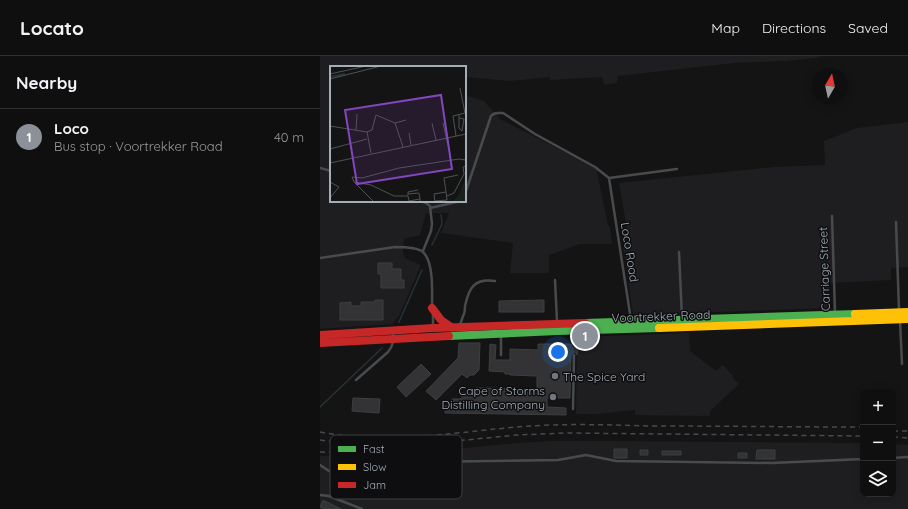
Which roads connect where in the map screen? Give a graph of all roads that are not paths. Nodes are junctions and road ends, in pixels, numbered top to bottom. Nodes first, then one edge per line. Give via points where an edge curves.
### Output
1 (320, 168) edge
2 (677, 169) dead end
3 (330, 171) edge
4 (608, 178) junction
5 (466, 191) edge
6 (423, 202) edge
7 (457, 202) edge
8 (430, 208) junction
9 (832, 216) dead end
10 (896, 222) dead end
11 (423, 252) junction
12 (679, 252) dead end
13 (320, 258) edge
14 (555, 280) dead end
15 (495, 281) dead end
16 (432, 308) junction
17 (908, 312) edge
18 (902, 317) edge
19 (835, 318) junction
20 (682, 323) junction
21 (632, 325) junction
22 (455, 327) junction
23 (557, 327) junction
24 (433, 328) junction
25 (502, 330) junction
26 (575, 330) junction
27 (320, 335) edge
28 (393, 335) junction
29 (434, 337) junction
30 (320, 344) edge
31 (574, 344) dead end
32 (501, 355) dead end
33 (574, 355) dead end
34 (902, 364) dead end
35 (356, 380) dead end
36 (573, 409) dead end
37 (908, 457) edge
38 (896, 458) edge
39 (860, 459) edge
40 (462, 461) edge
41 (320, 465) edge
42 (330, 471) edge
43 (320, 495) edge
44 (330, 496) edge
45 (337, 499) edge
46 (362, 509) edge

1 - 3 lane
2 - 4 lane
4 - 5 lane via 595,167 498,112 491,116
4 - 21 lane, Loco Road
6 - 8 lane
7 - 8 lane
8 - 11 lane via 432,227
9 - 19 lane, Carriage Street
10 - 18 lane
11 - 13 lane via 412,248 395,247
11 - 16 lane via 431,270
12 - 20 lane
14 - 23 lane
15 - 22 lane via 476,283 470,291 464,314
16 - 22 main road via 441,320
16 - 24 lane
17 - 18 main road, Voortrekker Road
18 - 19 main road, Voortrekker Road
18 - 34 lane
19 - 20 main road, Voortrekker Road
20 - 21 main road, Voortrekker Road
21 - 23 main road, Voortrekker Road
21 - 26 main road, Voortrekker Road
22 - 24 main road, Voortrekker Road
22 - 25 main road, Voortrekker Road
23 - 25 main road, Voortrekker Road
23 - 26 main road, Voortrekker Road
24 - 28 main road, Voortrekker Road
24 - 29 lane
25 - 29 main road, Voortrekker Road
25 - 32 lane
26 - 31 lane
27 - 28 main road, Voortrekker Road
28 - 29 main road, Voortrekker Road
28 - 30 main road, Voortrekker Road
28 - 35 lane via 392,347 388,352
33 - 36 lane
37 - 38 lane
39 - 40 lane via 772,462 616,461 586,455 558,460
41 - 42 lane
43 - 44 lane
45 - 46 lane

